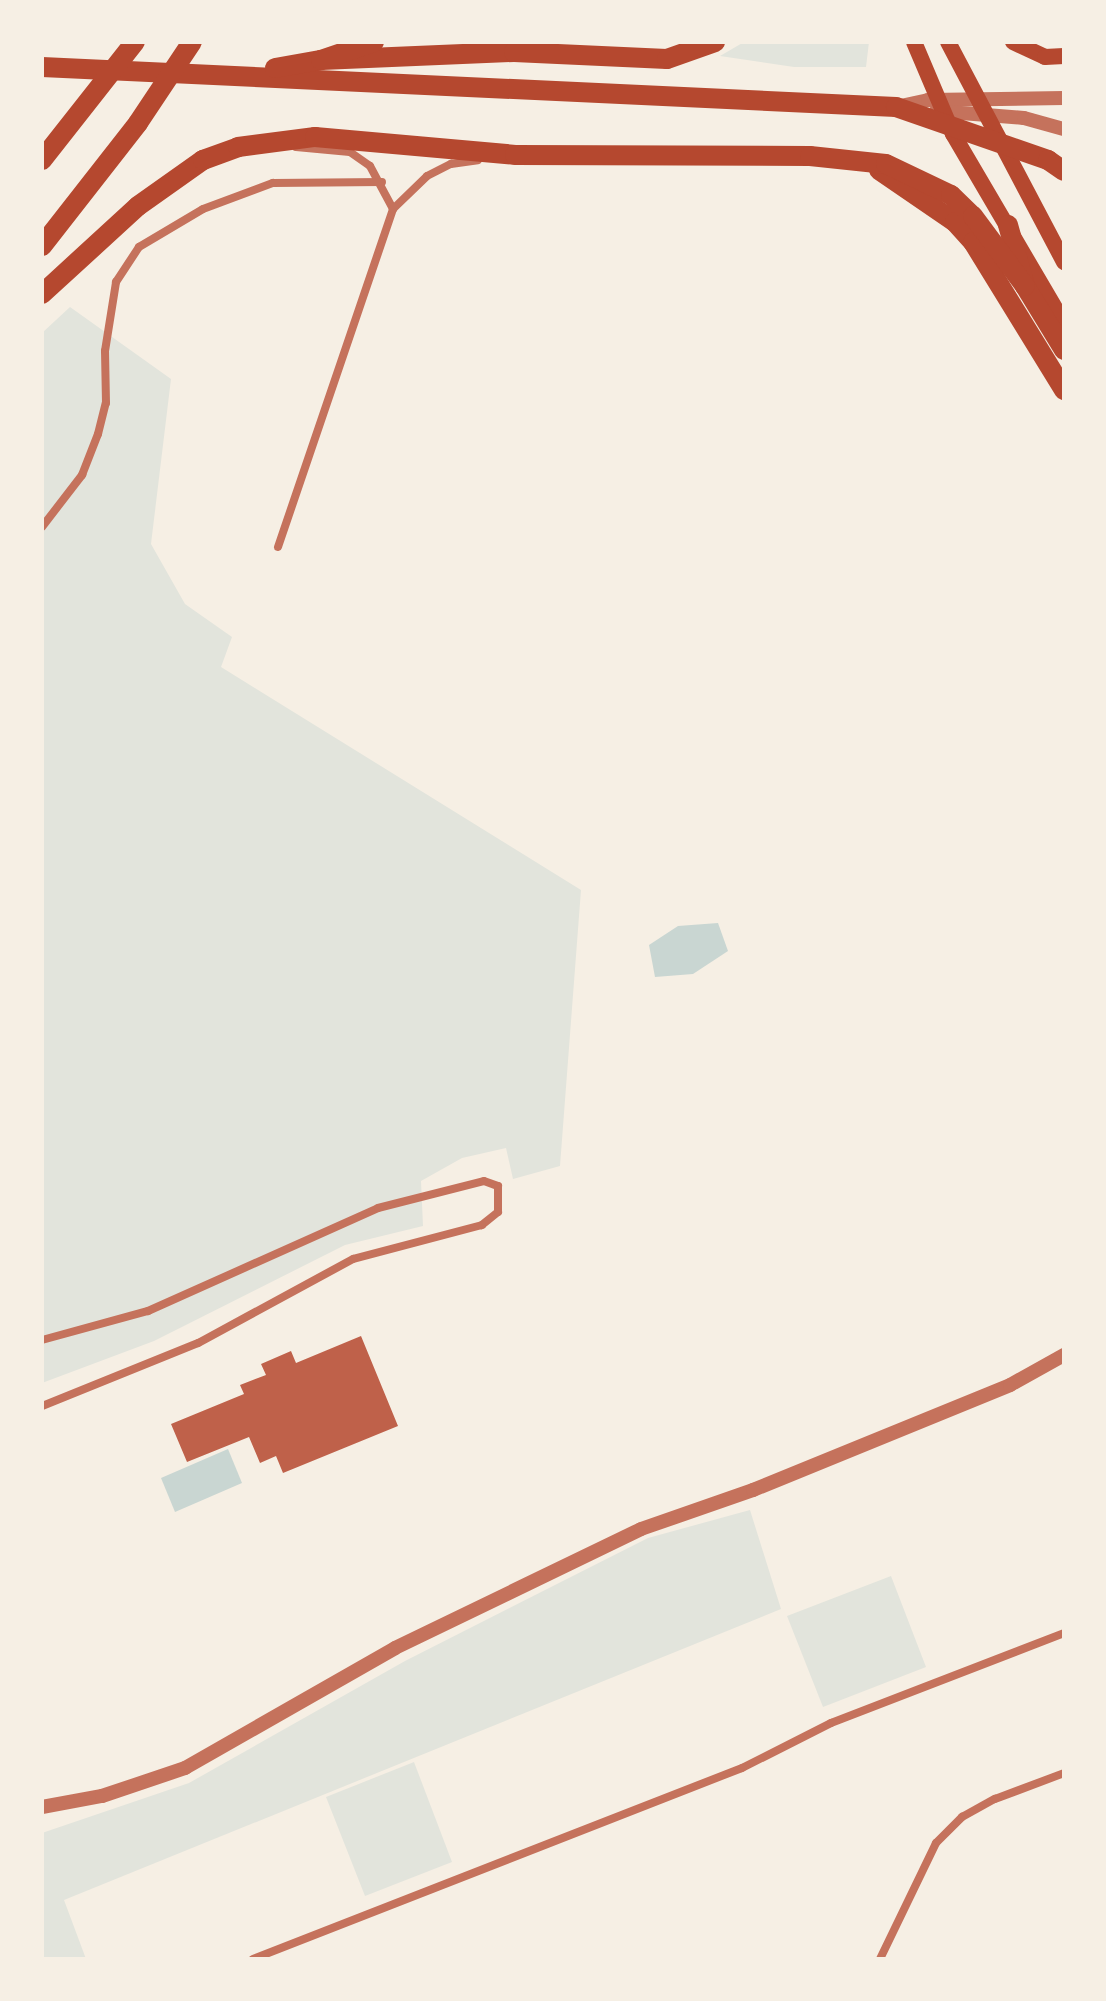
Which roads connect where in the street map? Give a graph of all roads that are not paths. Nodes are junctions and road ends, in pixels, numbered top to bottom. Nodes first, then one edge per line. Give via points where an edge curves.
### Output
1 (135, 42) edge
2 (192, 42) edge
3 (374, 42) edge
4 (715, 42) edge
5 (948, 42) edge
6 (1013, 42) edge
7 (916, 49) edge
8 (1064, 56) edge
9 (321, 60) junction
10 (44, 67) edge
11 (239, 75) junction
12 (1064, 98) edge
13 (896, 107) junction
14 (1064, 129) edge
15 (270, 142) junction
16 (515, 155) junction
17 (42, 160) edge
18 (866, 162) junction
19 (1064, 171) edge
20 (382, 182) junction
21 (393, 209) junction
22 (1008, 225) junction
23 (42, 246) edge
24 (1064, 262) edge
25 (1025, 286) junction
26 (42, 294) edge
27 (1064, 323) edge
28 (1064, 350) edge
29 (1064, 390) edge
30 (42, 527) edge
31 (278, 547) dead end
32 (42, 1340) edge
33 (1064, 1355) edge
34 (42, 1406) edge
35 (1064, 1633) edge
36 (1064, 1773) edge
37 (42, 1807) edge
38 (253, 1959) edge
39 (880, 1959) edge

1 - 17 main road
2 - 23 main road via 138,123
3 - 9 main road
4 - 9 main road via 667,59 514,52
5 - 24 main road
6 - 8 main road via 1045,57
7 - 22 main road via 953,134
9 - 11 main road
10 - 11 main road
11 - 13 main road
12 - 13 street via 928,100
13 - 14 street via 1024,118
13 - 19 main road via 1048,160
15 - 16 main road via 315,137
15 - 20 street via 350,152
15 - 26 main road via 203,160 178,175
16 - 18 main road via 810,156
16 - 21 street via 451,164 427,176
18 - 25 main road via 904,169 951,195
18 - 29 main road via 918,193 973,242
20 - 21 street
20 - 30 street via 273,183 203,209 139,247 116,282 105,351 106,403 98,434 82,475
21 - 31 street
22 - 25 main road
22 - 27 main road
25 - 28 main road
32 - 34 street via 148,1311 378,1208 484,1181 498,1186 498,1212 482,1225 353,1259 198,1343
33 - 37 street via 1010,1385 782,1479 641,1529 395,1648 185,1768 102,1796
35 - 38 street via 831,1723 742,1768
36 - 39 street via 962,1817 930,1854 909,1908

